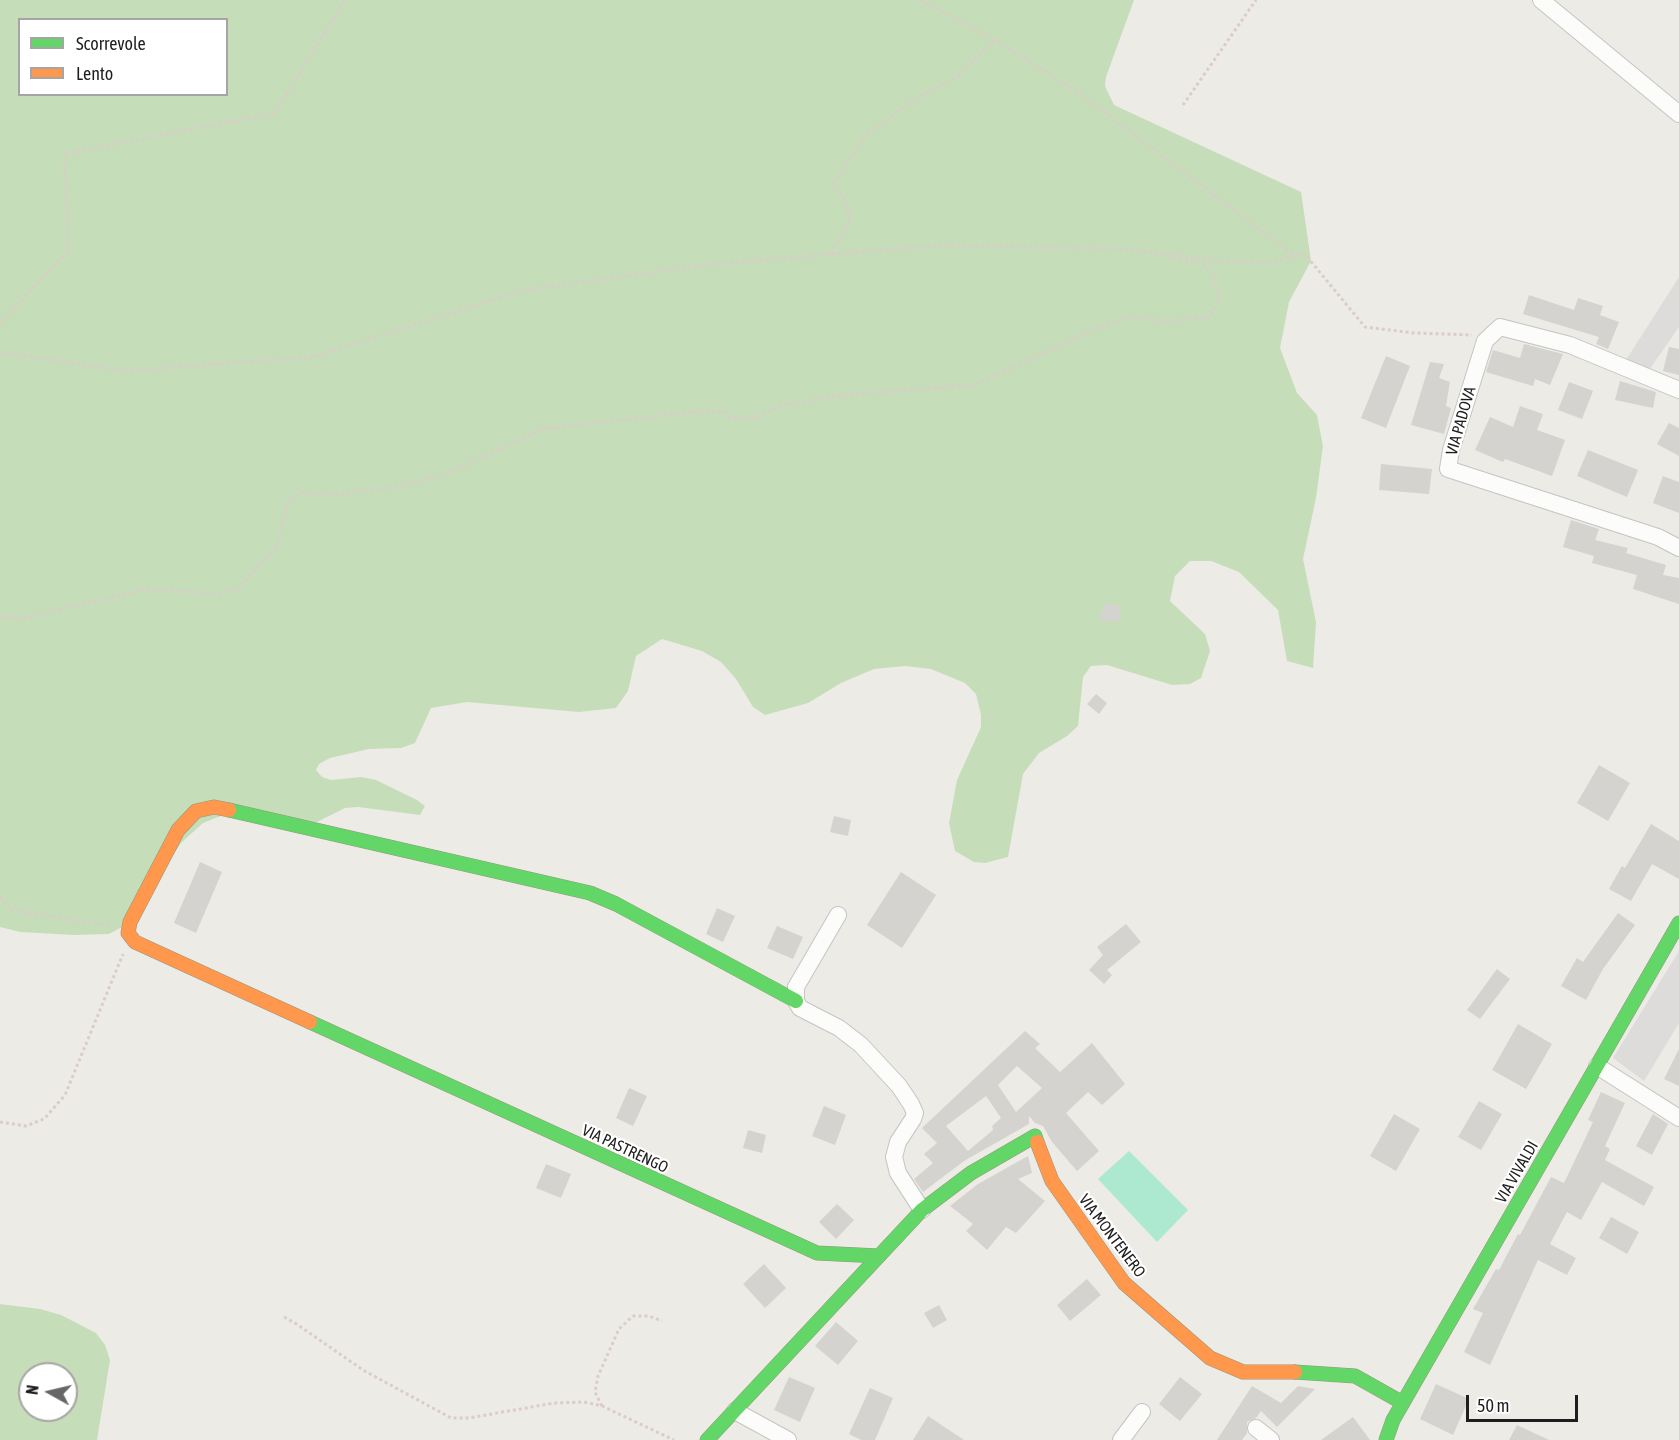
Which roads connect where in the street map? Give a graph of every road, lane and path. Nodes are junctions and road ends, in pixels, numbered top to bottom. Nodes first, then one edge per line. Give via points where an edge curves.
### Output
1 (345, 0) edge
2 (919, 0) edge
3 (1256, 0) edge
4 (1541, 0) edge
5 (995, 40) junction
6 (1183, 105) dead end
7 (1679, 114) edge
8 (1149, 252) junction
9 (831, 255) junction
10 (1295, 256) junction
11 (0, 323) edge
12 (1493, 333) junction
13 (0, 352) edge
14 (1679, 390) edge
15 (1679, 548) edge
16 (0, 616) edge
17 (0, 897) edge
18 (838, 915) dead end
19 (1679, 923) edge
20 (133, 940) junction
21 (796, 1001) junction
22 (1597, 1066) junction
23 (1679, 1118) edge
24 (0, 1122) edge
25 (922, 1210) junction
26 (879, 1256) junction
27 (284, 1317) dead end
28 (662, 1321) dead end
29 (1403, 1403) junction
30 (602, 1406) junction
31 (735, 1411) junction
32 (1142, 1412) dead end
33 (1256, 1428) dead end
34 (674, 1440) edge
35 (707, 1440) edge
36 (788, 1440) edge
37 (1121, 1440) edge
38 (1271, 1440) edge
39 (1386, 1440) edge

1 - 11 path via 275,113 64,154 69,250
2 - 5 path
3 - 6 path
4 - 7 street
5 - 9 path via 960,75 906,105 865,137 834,184 850,219
5 - 10 path via 1075,90
8 - 9 path via 943,245
8 - 10 path via 1271,263
8 - 16 path via 1204,266 1215,279 1219,302 1208,318 1164,321 1128,317 974,385 843,395 782,405 758,417 729,417 724,412 702,411 542,429 442,476 389,488 317,496 301,492 289,501 276,548 238,588 220,592 142,590 20,619
9 - 13 path via 712,264 524,290 312,357 124,371
10 - 12 path via 1304,253 1365,327 1457,337
12 - 14 street via 1500,327 1570,345
12 - 15 street, VIA PADOVA via 1485,341 1448,469 1658,537
17 - 20 path via 11,910 114,926
18 - 21 street via 796,987
19 - 22 street, VIA VIVALDI
20 - 21 street via 130,922 178,830 196,812 214,807 590,893
20 - 24 path via 65,1095 44,1119 26,1126
20 - 26 street, VIA PASTRENGO via 817,1253
21 - 25 street via 800,1008 839,1028 861,1045 911,1104 915,1113 894,1157 898,1173
22 - 23 street
22 - 29 street, VIA VIVALDI
25 - 26 street, VIA MONTENERO
25 - 29 street, VIA MONTENERO via 971,1173 1035,1136 1052,1181 1124,1283 1210,1358 1243,1372 1355,1376
26 - 31 street
27 - 30 path via 363,1370 452,1418 480,1417 554,1403
28 - 30 path via 633,1316 619,1329 598,1376 596,1392
29 - 39 street, VIA VIVALDI
30 - 34 path
31 - 35 street
31 - 36 street
32 - 37 street
33 - 38 street

